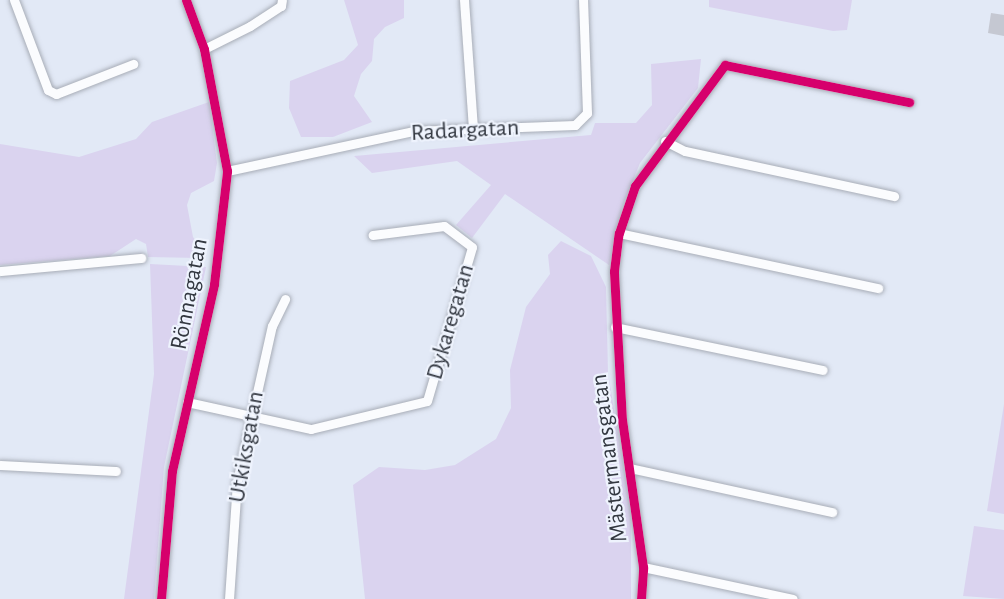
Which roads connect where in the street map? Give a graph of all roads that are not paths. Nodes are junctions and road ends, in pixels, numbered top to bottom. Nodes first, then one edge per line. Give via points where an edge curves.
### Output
1 (14, 0) edge
2 (186, 0) edge
3 (282, 0) edge
4 (464, 0) edge
5 (583, 0) edge
6 (204, 49) junction
7 (133, 64) dead end
8 (909, 102) dead end
9 (473, 128) junction
10 (665, 141) junction
11 (227, 171) junction
12 (894, 196) dead end
13 (619, 233) junction
14 (373, 235) dead end
15 (141, 258) dead end
16 (0, 271) edge
17 (878, 288) dead end
18 (285, 298) dead end
19 (615, 327) junction
20 (823, 370) dead end
21 (187, 402) junction
22 (252, 416) junction
23 (0, 465) edge
24 (630, 468) junction
25 (116, 471) dead end
26 (832, 512) dead end
27 (643, 567) junction
28 (161, 599) edge
29 (230, 599) edge
30 (641, 599) edge
31 (793, 599) edge

1 - 7 street via 48,90 56,94
2 - 6 street, Rönnagatan
3 - 6 street via 281,6 250,26
4 - 9 street
5 - 9 street, Radargatan via 587,113 584,120 575,125
6 - 11 street, Rönnagatan
8 - 10 street, Mästermansgatan via 725,65
9 - 11 street, Radargatan via 413,131
10 - 12 street via 685,151
10 - 13 street, Mästermansgatan via 635,186
11 - 21 street, Rönnagatan via 214,284
13 - 17 street
13 - 19 street, Mästermansgatan
14 - 22 street, Dykaregatan via 444,226 472,247 426,401 311,429
15 - 16 street
18 - 22 street, Utkiksgatan via 272,326
19 - 20 street
19 - 24 street, Mästermansgatan
21 - 22 street, Dykaregatan
21 - 28 street, Rönnagatan via 172,471
22 - 29 street, Utkiksgatan via 237,482
23 - 25 street
24 - 26 street, Mästermansgatan
24 - 27 street, Mästermansgatan
27 - 30 street, Mästermansgatan
27 - 31 street, Mästermansgatan

